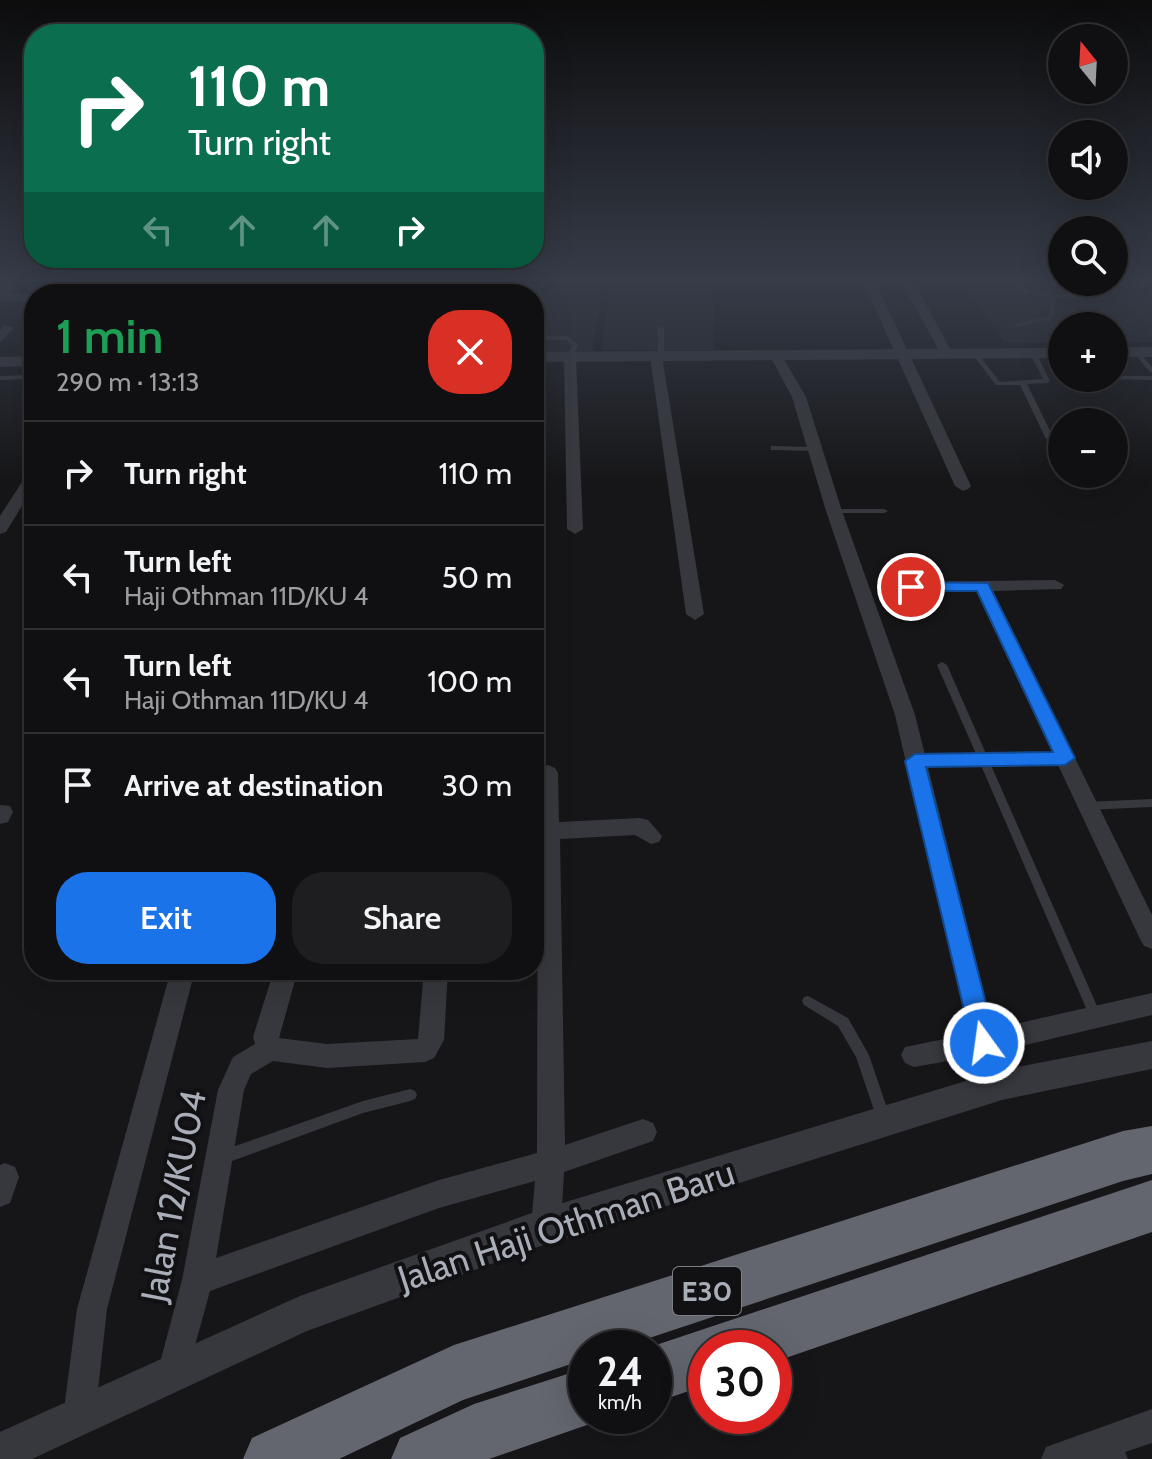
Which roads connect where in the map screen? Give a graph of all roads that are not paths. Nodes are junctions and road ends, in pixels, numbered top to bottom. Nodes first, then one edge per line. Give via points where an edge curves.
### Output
1 (574, 347) edge
2 (659, 347) edge
3 (897, 347) edge
4 (943, 347) edge
5 (1144, 352) edge
6 (1033, 353) junction
7 (1048, 353) edge
8 (900, 354) junction
9 (947, 354) junction
10 (975, 354) junction
11 (658, 356) junction
12 (776, 356) junction
13 (544, 357) edge
14 (570, 357) junction
15 (24, 361) edge
16 (0, 362) edge
17 (1152, 371) edge
18 (24, 377) edge
19 (0, 378) edge
20 (1128, 378) edge
21 (1152, 378) edge
22 (1023, 384) junction
23 (1048, 435) edge
24 (774, 448) dead end
25 (815, 449) junction
26 (963, 486) dead end
27 (24, 490) edge
28 (834, 511) junction
29 (884, 511) dead end
30 (0, 529) edge
31 (575, 529) dead end
32 (1055, 585) dead end
33 (982, 586) junction
34 (911, 587) dead end
35 (695, 614) dead end
36 (942, 665) dead end
37 (1065, 758) junction
38 (984, 759) junction
39 (915, 761) junction
40 (548, 773) dead end
41 (1152, 803) edge
42 (1086, 806) junction
43 (549, 831) junction
44 (651, 836) dead end
45 (1152, 939) edge
46 (180, 980) edge
47 (283, 980) edge
48 (435, 980) edge
49 (808, 1001) dead end
50 (1152, 1004) edge
51 (1095, 1015) junction
52 (984, 1043) junction
53 (270, 1049) junction
54 (914, 1055) dead end
55 (1152, 1055) edge
56 (1002, 1085) junction
57 (410, 1095) dead end
58 (884, 1122) junction
59 (643, 1132) dead end
60 (1152, 1150) edge
61 (219, 1159) junction
62 (551, 1163) junction
63 (1152, 1206) edge
64 (546, 1226) junction
65 (197, 1280) junction
66 (784, 1330) edge
67 (173, 1374) junction
68 (568, 1403) edge
69 (79, 1417) junction
70 (1152, 1426) edge
71 (1106, 1451) edge
72 (0, 1453) edge
73 (273, 1459) edge
74 (421, 1459) edge
75 (1058, 1459) edge

1 - 14 lane
2 - 11 lane
3 - 8 street
4 - 9 street
5 - 17 lane
6 - 7 street
6 - 10 street
6 - 22 lane via 1047,381
8 - 9 street
8 - 12 street
8 - 26 street
9 - 10 street
10 - 22 lane via 993,381
11 - 12 street
11 - 14 street
11 - 35 street
12 - 25 street via 799,397
13 - 14 street
14 - 31 street
15 - 16 street
18 - 19 lane
20 - 21 lane
22 - 23 lane
24 - 25 lane
25 - 28 street
27 - 30 street
28 - 29 lane
28 - 39 street via 905,715
32 - 33 street
33 - 34 street
33 - 37 street
36 - 38 lane
37 - 38 lane
37 - 42 street
38 - 39 lane
38 - 51 lane
39 - 52 street
40 - 43 street
41 - 42 lane
42 - 45 street
43 - 44 street via 640,826
43 - 62 street
46 - 69 street via 92,1309
47 - 53 street via 266,1037
48 - 53 street via 431,1040 425,1050 327,1056
49 - 58 lane via 843,1022 862,1055
50 - 51 street
51 - 52 street
52 - 54 street
52 - 56 street
53 - 61 street, Jalan 12/KU04 via 242,1066 231,1090
55 - 56 street, Jalan Haji Othman Baru
56 - 58 street, Jalan Haji Othman Baru
57 - 61 lane
58 - 64 street, Jalan Haji Othman Baru
59 - 62 street
60 - 73 highway, E30 via 454,1374
61 - 65 street, Jalan 12/KU04
62 - 64 street
62 - 65 street via 439,1194
63 - 66 highway, E30
64 - 67 street, Jalan Haji Othman Baru via 300,1315
65 - 67 street, Jalan 12/KU04
67 - 69 street, Jalan Haji Othman Baru
68 - 74 highway via 474,1434
69 - 72 street, Jalan Haji Othman Baru
70 - 71 street
71 - 75 street

